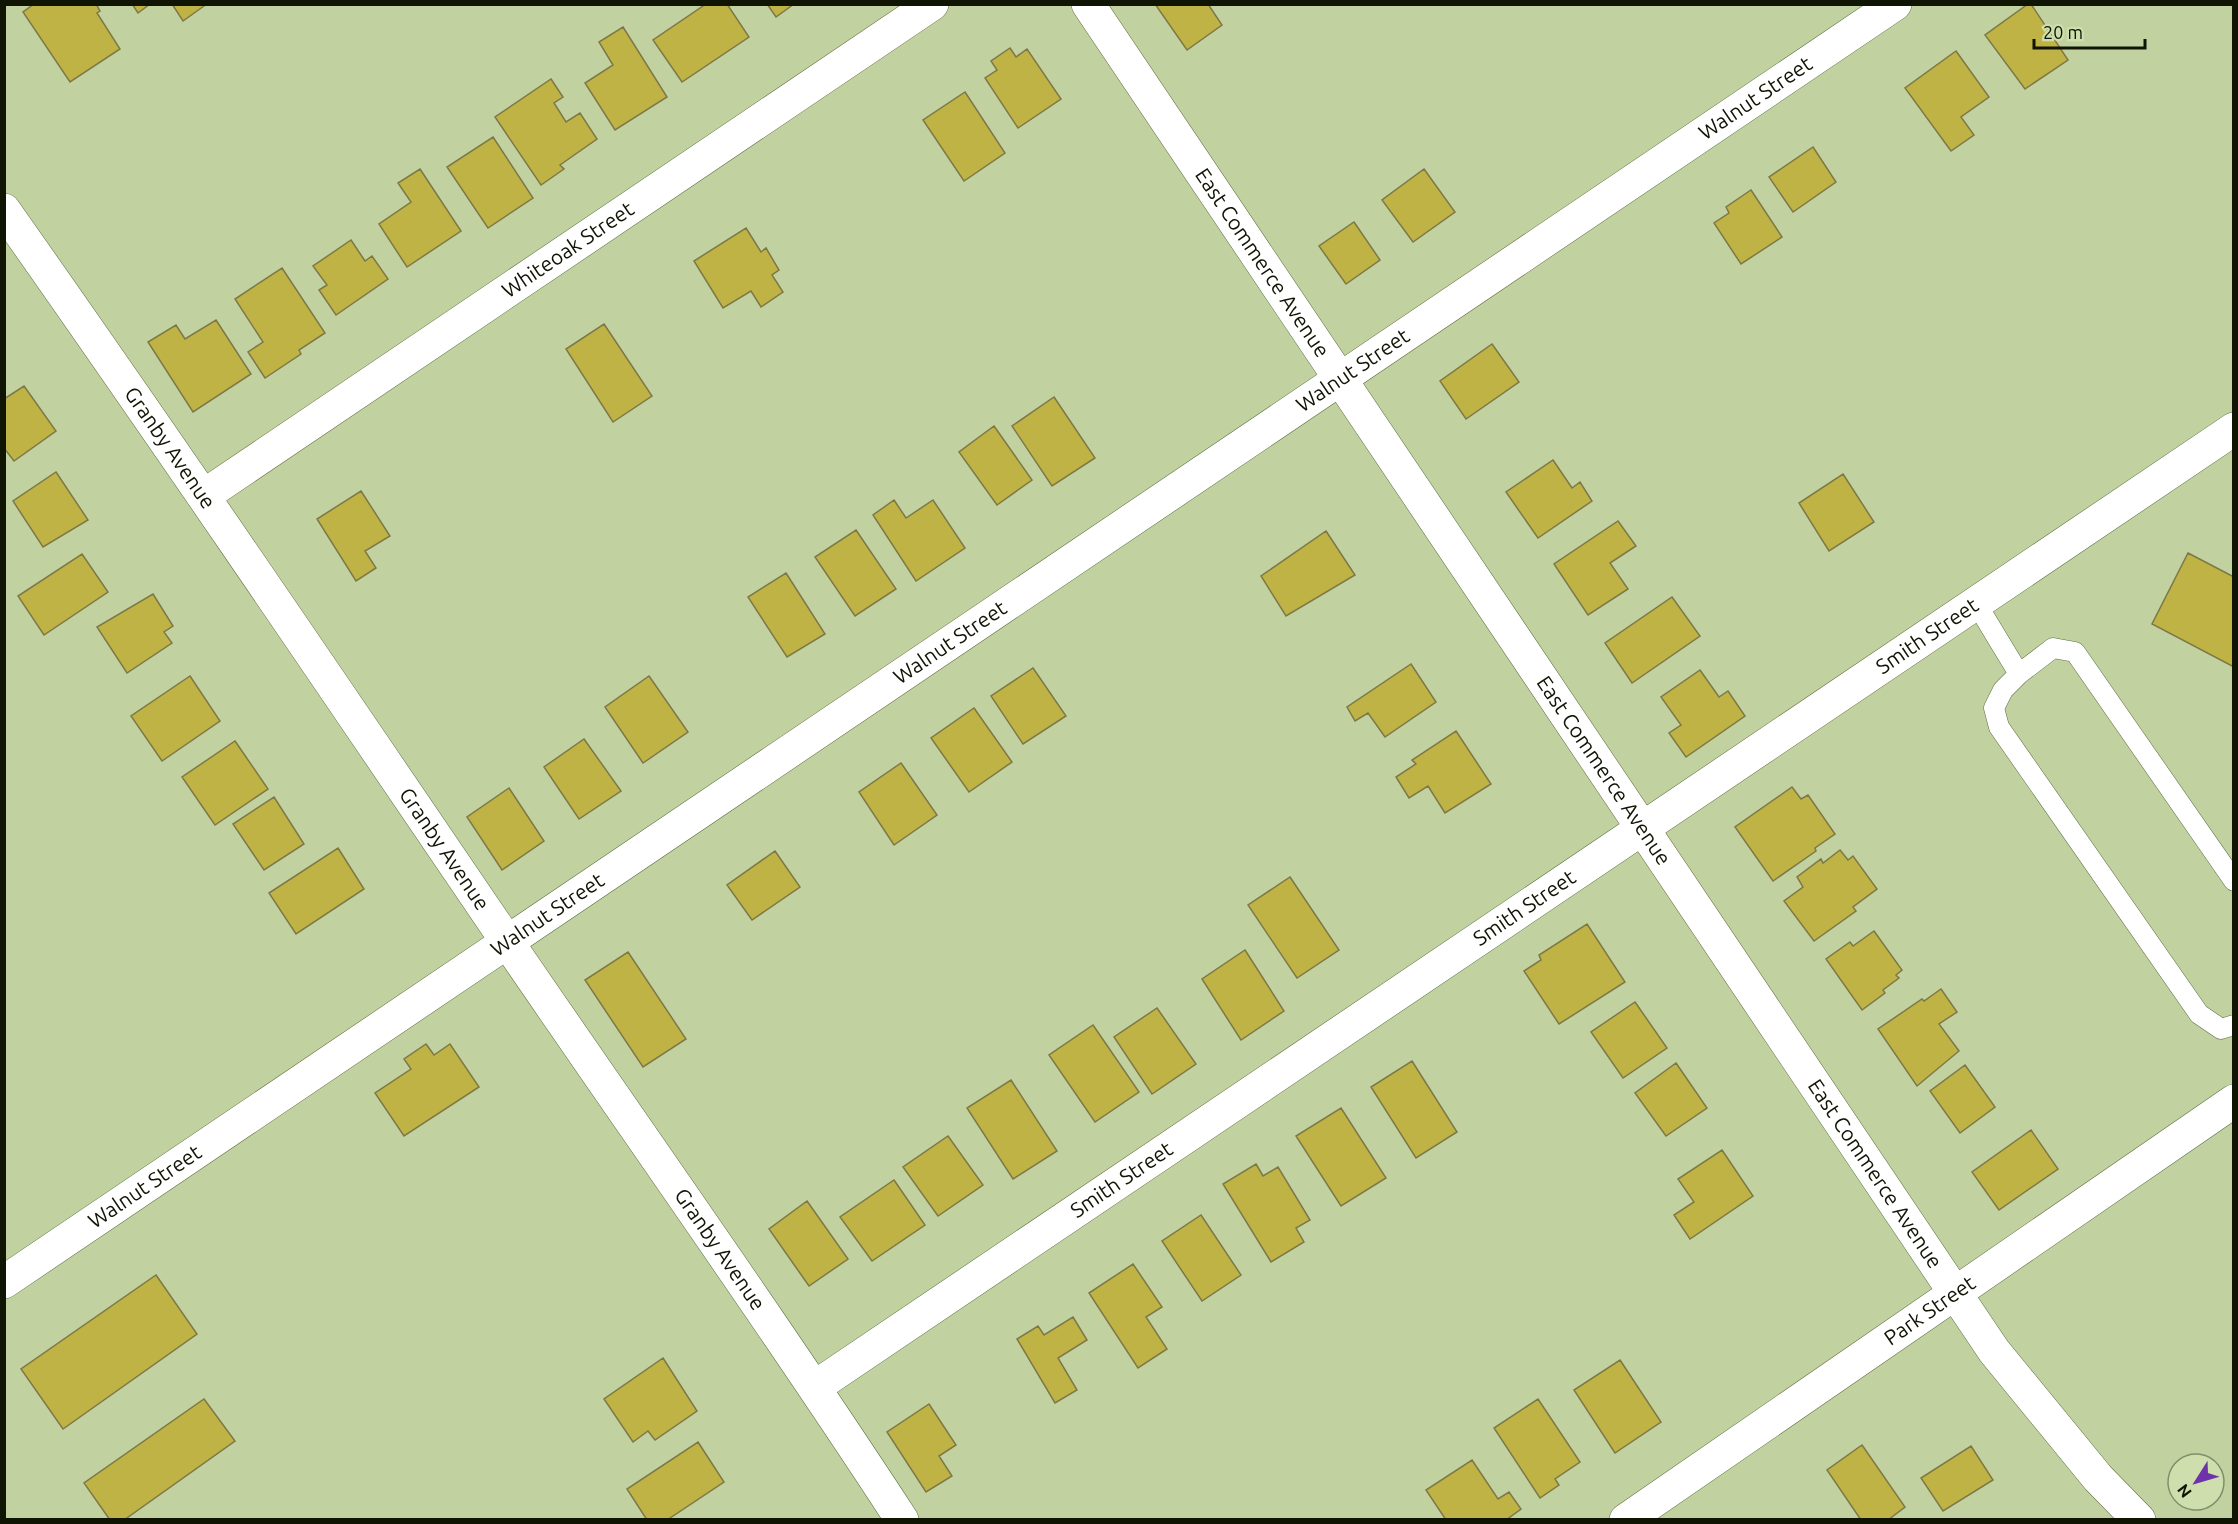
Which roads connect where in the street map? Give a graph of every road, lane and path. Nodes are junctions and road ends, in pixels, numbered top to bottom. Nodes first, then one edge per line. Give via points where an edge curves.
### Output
1 (932, 4) edge
2 (1089, 4) edge
3 (1895, 4) edge
4 (4, 210) edge
5 (1341, 380) junction
6 (2234, 429) edge
7 (205, 495) junction
8 (1976, 603) junction
9 (2019, 674) junction
10 (1642, 828) junction
11 (2234, 881) edge
12 (508, 941) junction
13 (2234, 1025) edge
14 (2234, 1101) edge
15 (4, 1282) edge
16 (1956, 1294) junction
17 (815, 1387) junction
18 (902, 1520) edge
19 (1626, 1520) edge
20 (2139, 1520) edge

1 - 7 street, Whiteoak Street
2 - 5 street, East Commerce Avenue
3 - 5 street, Walnut Street
4 - 7 street, Granby Avenue
5 - 10 street, East Commerce Avenue
5 - 12 street, Walnut Street
6 - 8 street, Smith Street
7 - 12 street, Granby Avenue
8 - 9 lane
8 - 10 street, Smith Street
9 - 11 lane via 2053,648 2074,652
9 - 13 lane via 2003,690 1994,708 2000,727 2199,1014 2221,1029
10 - 16 street, East Commerce Avenue
10 - 17 street, Smith Street
12 - 15 street, Walnut Street
12 - 17 street, Granby Avenue
14 - 16 street, Park Street
16 - 19 street, Park Street
16 - 20 street, East Commerce Avenue via 1994,1351 2098,1478
17 - 18 street, Granby Avenue

